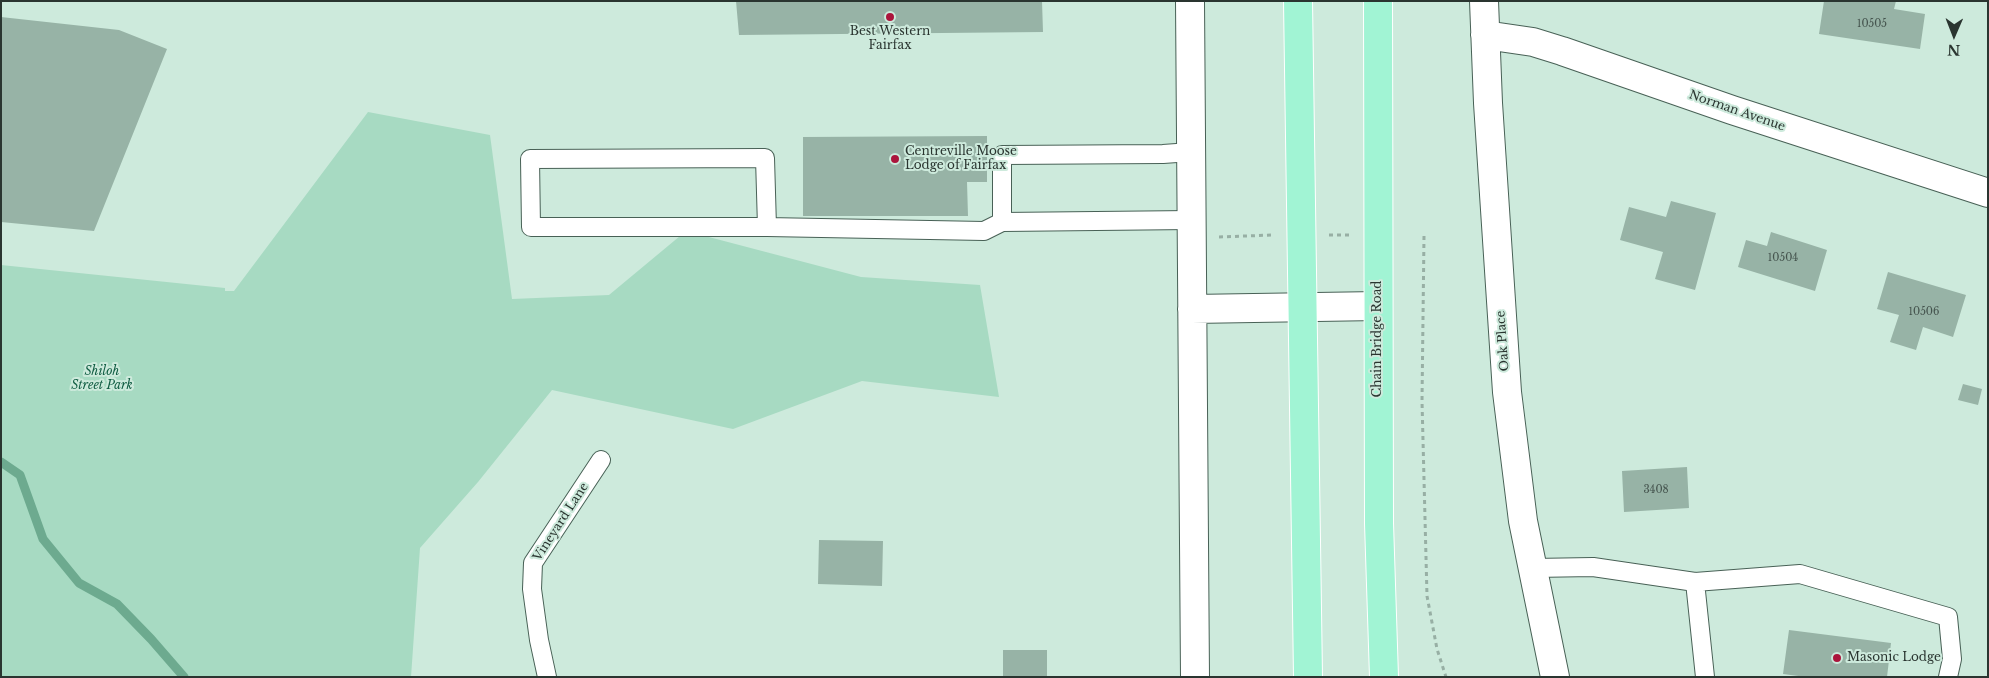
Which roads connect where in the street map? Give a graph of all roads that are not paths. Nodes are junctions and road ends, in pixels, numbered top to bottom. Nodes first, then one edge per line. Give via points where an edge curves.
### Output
1 (1190, 1) edge
2 (1298, 1) edge
3 (1378, 1) edge
4 (1484, 1) edge
5 (1485, 35) junction
6 (1191, 152) junction
7 (1988, 193) edge
8 (1191, 220) junction
9 (1002, 222) junction
10 (767, 227) junction
11 (1378, 306) junction
12 (1303, 307) junction
13 (1192, 309) junction
14 (600, 460) dead end
15 (1533, 568) junction
16 (1695, 582) junction
17 (547, 677) edge
18 (1195, 677) edge
19 (1308, 677) edge
20 (1384, 677) edge
21 (1555, 677) edge
22 (1705, 677) edge
23 (1948, 677) edge

1 - 6 street
2 - 12 main road
3 - 11 main road, Chain Bridge Road
4 - 5 street, Oak Place
5 - 7 street, Norman Avenue via 1533,42 1562,51
5 - 15 street, Oak Place via 1506,392 1523,521
6 - 8 street
6 - 9 lane via 1002,155
8 - 9 lane
8 - 13 street
9 - 10 lane via 984,231
10 - 10 lane via 531,227 530,159 765,158
11 - 12 street
11 - 20 main road, Chain Bridge Road via 1379,523
12 - 13 street
12 - 19 main road
13 - 18 street
14 - 17 lane, Vineyard Lane via 533,564 532,589
15 - 16 lane via 1593,567
15 - 21 street, Oak Place
16 - 22 lane
16 - 23 lane via 1800,574 1948,617 1952,659

